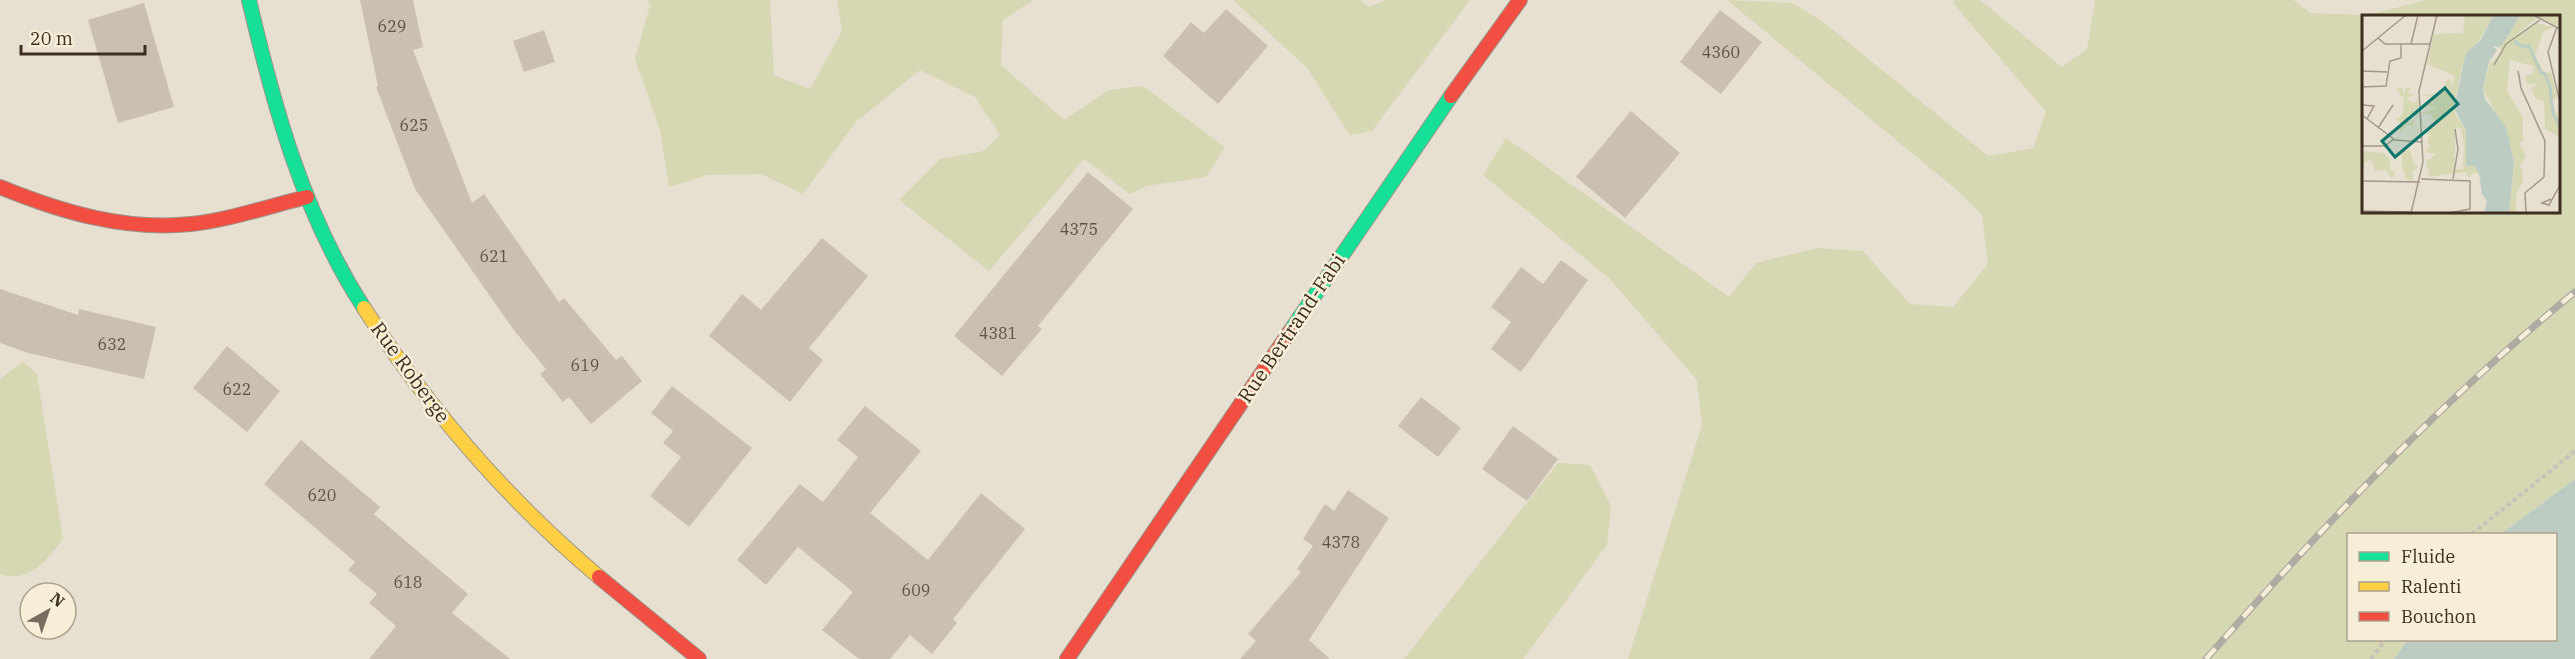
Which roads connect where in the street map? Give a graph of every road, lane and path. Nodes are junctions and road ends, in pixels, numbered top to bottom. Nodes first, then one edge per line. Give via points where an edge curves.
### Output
1 (249, 0) edge
2 (1520, 0) edge
3 (0, 187) edge
4 (307, 197) junction
5 (2575, 451) edge
6 (2473, 533) edge
7 (2384, 641) edge
8 (699, 659) edge
9 (1067, 659) edge
10 (2371, 659) edge

1 - 4 street, Rue Roberge via 266,72
2 - 9 street, Rue Bertrand-Fabi via 1426,131
3 - 4 street via 87,219 134,224 192,224
4 - 8 street, Rue Roberge via 334,255 381,334 449,425 508,492 578,559
5 - 6 path
7 - 10 path

